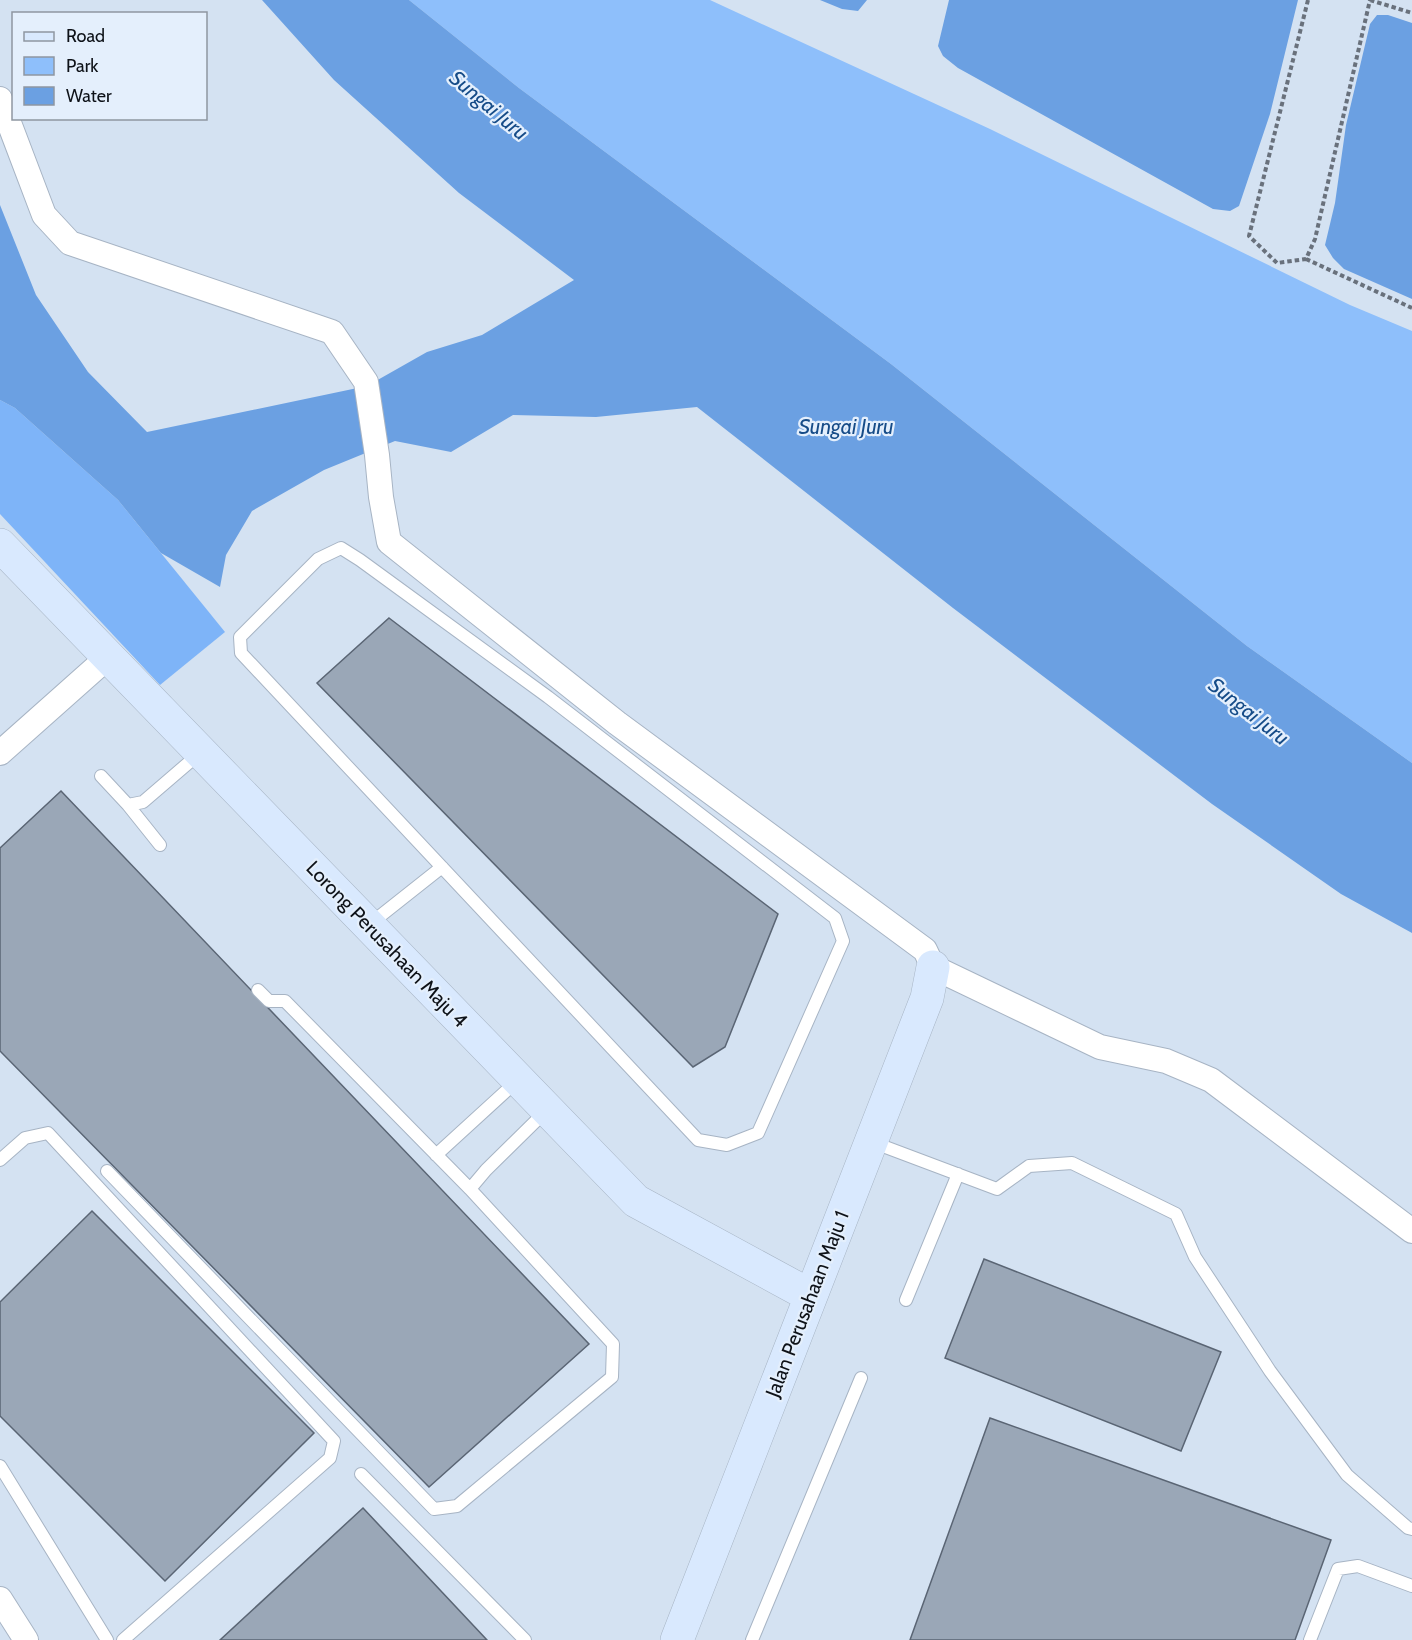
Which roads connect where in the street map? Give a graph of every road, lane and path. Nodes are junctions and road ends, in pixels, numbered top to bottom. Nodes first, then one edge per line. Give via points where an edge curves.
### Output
1 (1308, 0) edge
2 (1370, 0) edge
3 (1412, 13) edge
4 (0, 99) edge
5 (1306, 259) junction
6 (1412, 308) edge
7 (0, 545) edge
8 (108, 657) junction
9 (201, 752) junction
10 (0, 753) edge
11 (101, 776) dead end
12 (128, 805) junction
13 (160, 845) dead end
14 (442, 867) junction
15 (369, 926) junction
16 (933, 967) junction
17 (258, 990) dead end
18 (518, 1080) junction
19 (547, 1110) junction
20 (871, 1142) junction
21 (436, 1155) junction
22 (0, 1160) edge
23 (107, 1172) dead end
24 (958, 1174) junction
25 (470, 1189) junction
26 (1412, 1231) edge
27 (811, 1296) junction
28 (906, 1300) dead end
29 (861, 1378) dead end
30 (0, 1466) edge
31 (360, 1474) dead end
32 (1412, 1529) edge
33 (1412, 1586) edge
34 (0, 1599) edge
35 (26, 1640) edge
36 (107, 1640) edge
37 (123, 1640) edge
38 (525, 1640) edge
39 (677, 1640) edge
40 (752, 1640) edge
41 (1310, 1640) edge

1 - 5 path via 1249,236 1276,263
2 - 3 path
2 - 5 path via 1315,239
4 - 16 street via 44,215 70,243 332,332 366,382 389,542 618,723 925,950
5 - 6 path
7 - 8 street, Lorong Perusahaan Maju 4
8 - 9 street, Lorong Perusahaan Maju 4
8 - 10 street
9 - 12 lane via 143,802
9 - 15 street, Lorong Perusahaan Maju 4
11 - 12 lane
12 - 13 lane
14 - 14 lane via 698,1140 728,1145 758,1133 843,941 835,918 548,697 341,548 318,559 240,637 241,652
14 - 15 lane
15 - 18 street, Lorong Perusahaan Maju 4
16 - 20 street, Jalan Perusahaan Maju 1 via 927,998
16 - 26 street via 1100,1047 1166,1061 1211,1080
17 - 21 lane via 269,1000 285,1001
18 - 19 street, Lorong Perusahaan Maju 4
18 - 21 lane
19 - 25 lane
19 - 27 street, Lorong Perusahaan Maju 4 via 636,1202
20 - 24 lane
20 - 27 street, Jalan Perusahaan Maju 1
21 - 25 lane
22 - 37 lane via 25,1138 48,1133 334,1441 330,1458
23 - 25 lane via 434,1509 457,1506 612,1377 613,1344
24 - 28 lane
24 - 32 lane via 997,1189 1029,1166 1072,1163 1176,1214 1195,1257 1270,1371 1347,1475
27 - 39 street, Jalan Perusahaan Maju 1
29 - 40 lane
30 - 36 lane
31 - 38 lane
33 - 41 lane via 1358,1566 1338,1569
34 - 35 street

